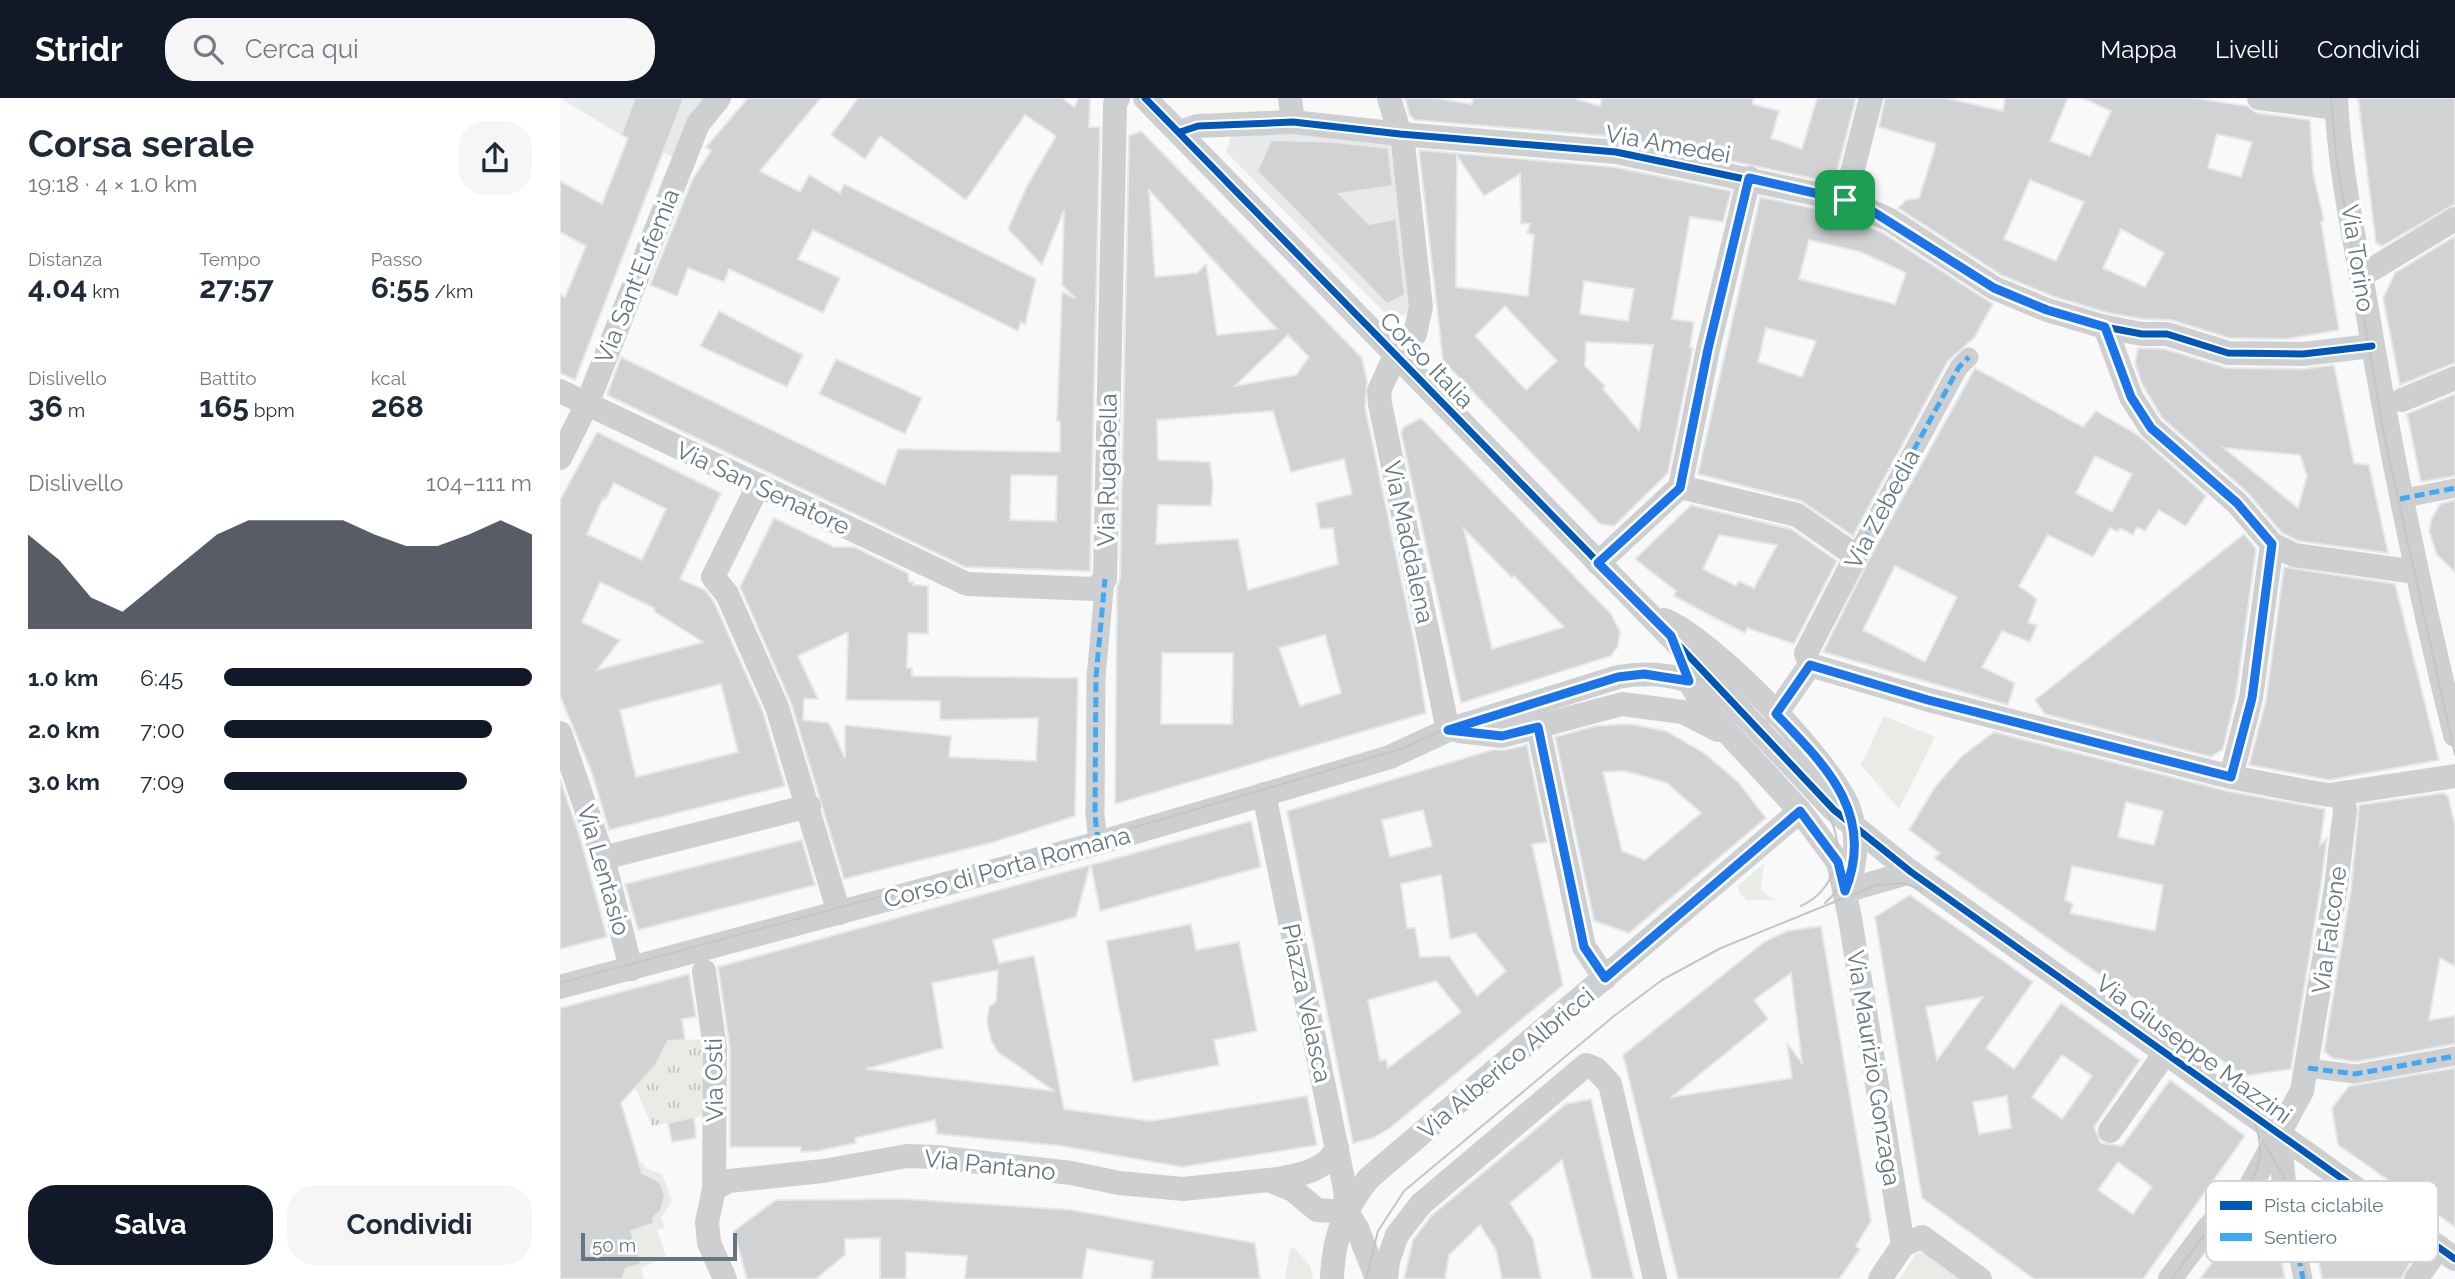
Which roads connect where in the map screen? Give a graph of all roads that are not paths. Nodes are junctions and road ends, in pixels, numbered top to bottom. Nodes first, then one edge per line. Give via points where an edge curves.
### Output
1 (719, 98) edge
2 (1118, 98) edge
3 (1145, 98) edge
4 (1390, 98) edge
5 (1871, 98) edge
6 (2259, 98) edge
7 (2336, 103) edge
8 (1291, 110) edge
9 (1180, 132) junction
10 (1400, 134) junction
11 (1749, 178) junction
12 (1845, 200) junction
13 (2455, 219) edge
14 (2361, 276) junction
15 (2105, 327) junction
16 (2372, 346) junction
17 (1397, 357) junction
18 (1969, 357) dead end
19 (2455, 378) edge
20 (560, 391) edge
21 (2402, 400) dead end
22 (587, 404) junction
23 (560, 458) edge
24 (758, 486) junction
25 (1680, 488) junction
26 (2455, 488) edge
27 (2400, 499) junction
28 (2272, 544) junction
29 (1856, 556) junction
30 (1598, 563) junction
31 (2416, 572) junction
32 (1105, 579) junction
33 (1647, 613) junction
34 (1671, 636) junction
35 (1810, 665) junction
36 (1689, 681) junction
37 (1738, 709) junction
38 (1776, 714) junction
39 (1538, 727) junction
40 (1448, 730) junction
41 (560, 733) edge
42 (1727, 734) junction
43 (2455, 735) edge
44 (2455, 776) edge
45 (2231, 777) junction
46 (2342, 793) junction
47 (1264, 794) junction
48 (809, 806) junction
49 (1800, 811) junction
50 (1854, 828) junction
51 (1098, 842) junction
52 (603, 859) junction
53 (1911, 872) junction
54 (1845, 891) junction
55 (839, 913) junction
56 (631, 969) junction
57 (704, 971) dead end
58 (1605, 978) junction
59 (560, 987) edge
60 (2166, 1052) junction
61 (2455, 1056) edge
62 (2308, 1068) junction
63 (2110, 1131) dead end
64 (2279, 1133) junction
65 (1337, 1147) junction
66 (1269, 1180) junction
67 (2253, 1181) edge
68 (2284, 1181) edge
69 (2346, 1181) edge
70 (714, 1189) junction
71 (1347, 1212) junction
72 (2206, 1231) edge
73 (1903, 1245) junction
74 (2436, 1262) edge
75 (725, 1279) edge
76 (1332, 1279) edge
77 (1377, 1279) edge
78 (1386, 1279) edge
79 (1655, 1279) edge
80 (1880, 1279) edge
81 (1980, 1279) edge
82 (2170, 1279) edge
83 (2416, 1279) edge

1 - 22 street, Via Sant'Eufemia via 698,124
2 - 32 street, Via Rugabella
3 - 9 street, Corso Italia
4 - 10 street, Via Maddalena
5 - 12 street
6 - 7 street
7 - 14 street, Via Torino
8 - 9 street, Via Amedei
8 - 10 street, Via Amedei
9 - 17 street, Corso Italia
10 - 11 street, Via Amedei via 1616,152
10 - 17 street, Via Maddalena via 1421,307 1415,334
11 - 12 street, Via Amedei
11 - 25 street
12 - 15 street, Via Amedei via 1890,220 2010,295
13 - 14 street
14 - 16 street, Via Torino
15 - 16 street, Via Amedei via 2167,334 2228,353 2303,354
15 - 28 street via 2131,397 2151,428 2237,503
16 - 27 street, Via Torino
17 - 30 street, Corso Italia
17 - 40 street, Via Maddalena via 1379,391 1380,404
18 - 29 street, Via Zebedia via 1959,366
19 - 21 street
20 - 22 street, Via San Senatore
22 - 23 street, Via Sant'Eufemia
22 - 24 street, Via San Senatore
24 - 32 street, Via San Senatore via 967,584 1095,589
24 - 48 street via 713,577 727,594 777,707
25 - 29 street via 1797,515
25 - 30 street
26 - 27 street
27 - 31 street, Via Torino
28 - 31 street via 2294,555
28 - 45 street via 2252,698
29 - 35 street, Via Zebedia via 1806,653
30 - 33 street, Corso Italia
31 - 43 street, Via Torino
32 - 51 street, Via Rugabella via 1097,677
33 - 34 street, Corso Italia
33 - 38 street via 1681,626 1703,643
34 - 36 street, Via Maurizio Gonzaga
34 - 37 street, Corso Italia
35 - 38 street
35 - 45 street
36 - 37 street, Corso di Porta Romana
36 - 40 street, Corso di Porta Romana via 1666,675 1631,675
36 - 42 street, Via Maurizio Gonzaga
37 - 50 street, Via Giuseppe Mazzini
38 - 50 street via 1827,770
39 - 40 street via 1502,736
39 - 42 street via 1622,704 1683,712
39 - 58 street via 1584,947
40 - 47 street, Corso di Porta Romana via 1390,757
41 - 52 street, Via Lentasio
42 - 49 street, Via Maurizio Gonzaga
44 - 46 street
45 - 46 street via 2329,795
46 - 62 street, Via Falcone via 2345,810
47 - 51 street, Corso di Porta Romana
47 - 65 street, Piazza Velasca
48 - 52 street
48 - 55 street
49 - 54 street, Via Maurizio Gonzaga via 1838,862
49 - 58 street, Via Alberico Albricci
50 - 53 street, Via Giuseppe Mazzini
50 - 54 street via 1854,862
51 - 55 street, Corso di Porta Romana
52 - 56 street, Via Lentasio
53 - 54 street
53 - 60 street, Via Giuseppe Mazzini
54 - 73 street, Via Maurizio Gonzaga
55 - 56 street, Corso di Porta Romana
56 - 59 street, Corso di Porta Romana
57 - 70 street, Via Osti via 715,1048
58 - 71 street, Via Alberico Albricci via 1369,1178
60 - 63 street, Via Giuseppe Mazzini
60 - 64 street, Via Giuseppe Mazzini
61 - 62 street via 2354,1074
62 - 64 street, Via Falcone via 2302,1091
64 - 67 street, Via Falcone
64 - 68 street
64 - 69 street, Via Giuseppe Mazzini
65 - 66 street, Via Pantano via 1331,1158 1312,1170
65 - 71 street, Piazza Velasca
66 - 70 street, Via Pantano via 1182,1189 907,1156 729,1181
66 - 71 street via 1293,1190 1317,1210
70 - 75 street, Via Osti via 708,1205 709,1243
71 - 76 street, Via Alberico Albricci via 1335,1245
71 - 77 street
72 - 82 street, Via Falcone
73 - 80 street
73 - 81 street via 1922,1237
74 - 83 street
78 - 79 street via 1397,1235 1421,1204 1586,1065 1610,1083

